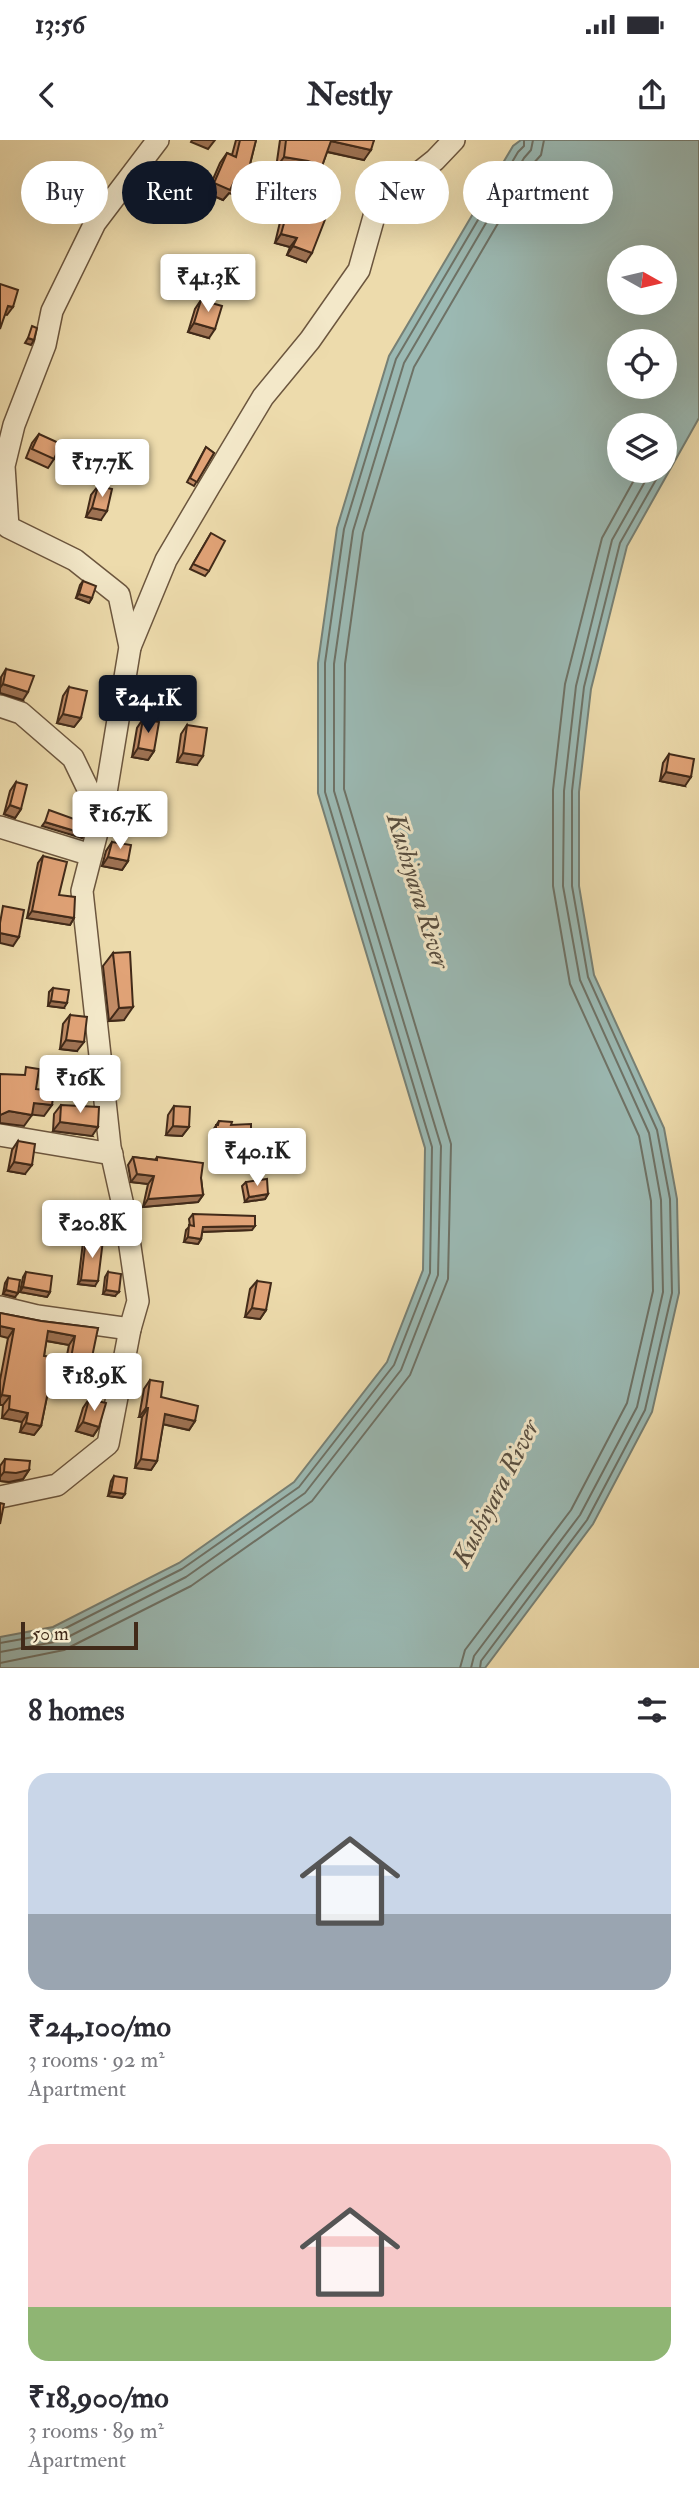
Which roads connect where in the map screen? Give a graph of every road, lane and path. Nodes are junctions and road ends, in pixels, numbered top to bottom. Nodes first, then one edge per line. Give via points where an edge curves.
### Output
1 (158, 140) edge
2 (454, 140) edge
3 (130, 647) junction
4 (0, 706) edge
5 (101, 817) junction
6 (0, 827) edge
7 (91, 855) junction
8 (0, 1135) edge
9 (112, 1154) junction
10 (0, 1307) edge
11 (130, 1329) junction
12 (0, 1497) edge

1 - 3 street via 95,223 52,311 4,466 8,527 75,560 119,595
2 - 3 street via 377,206 359,270 264,397 209,487 166,560
3 - 5 street
4 - 5 street via 20,713 73,758
5 - 7 street
6 - 7 street
7 - 9 street via 82,891
8 - 9 street
9 - 11 street via 138,1301
10 - 11 street
11 - 12 street via 108,1444 57,1485

